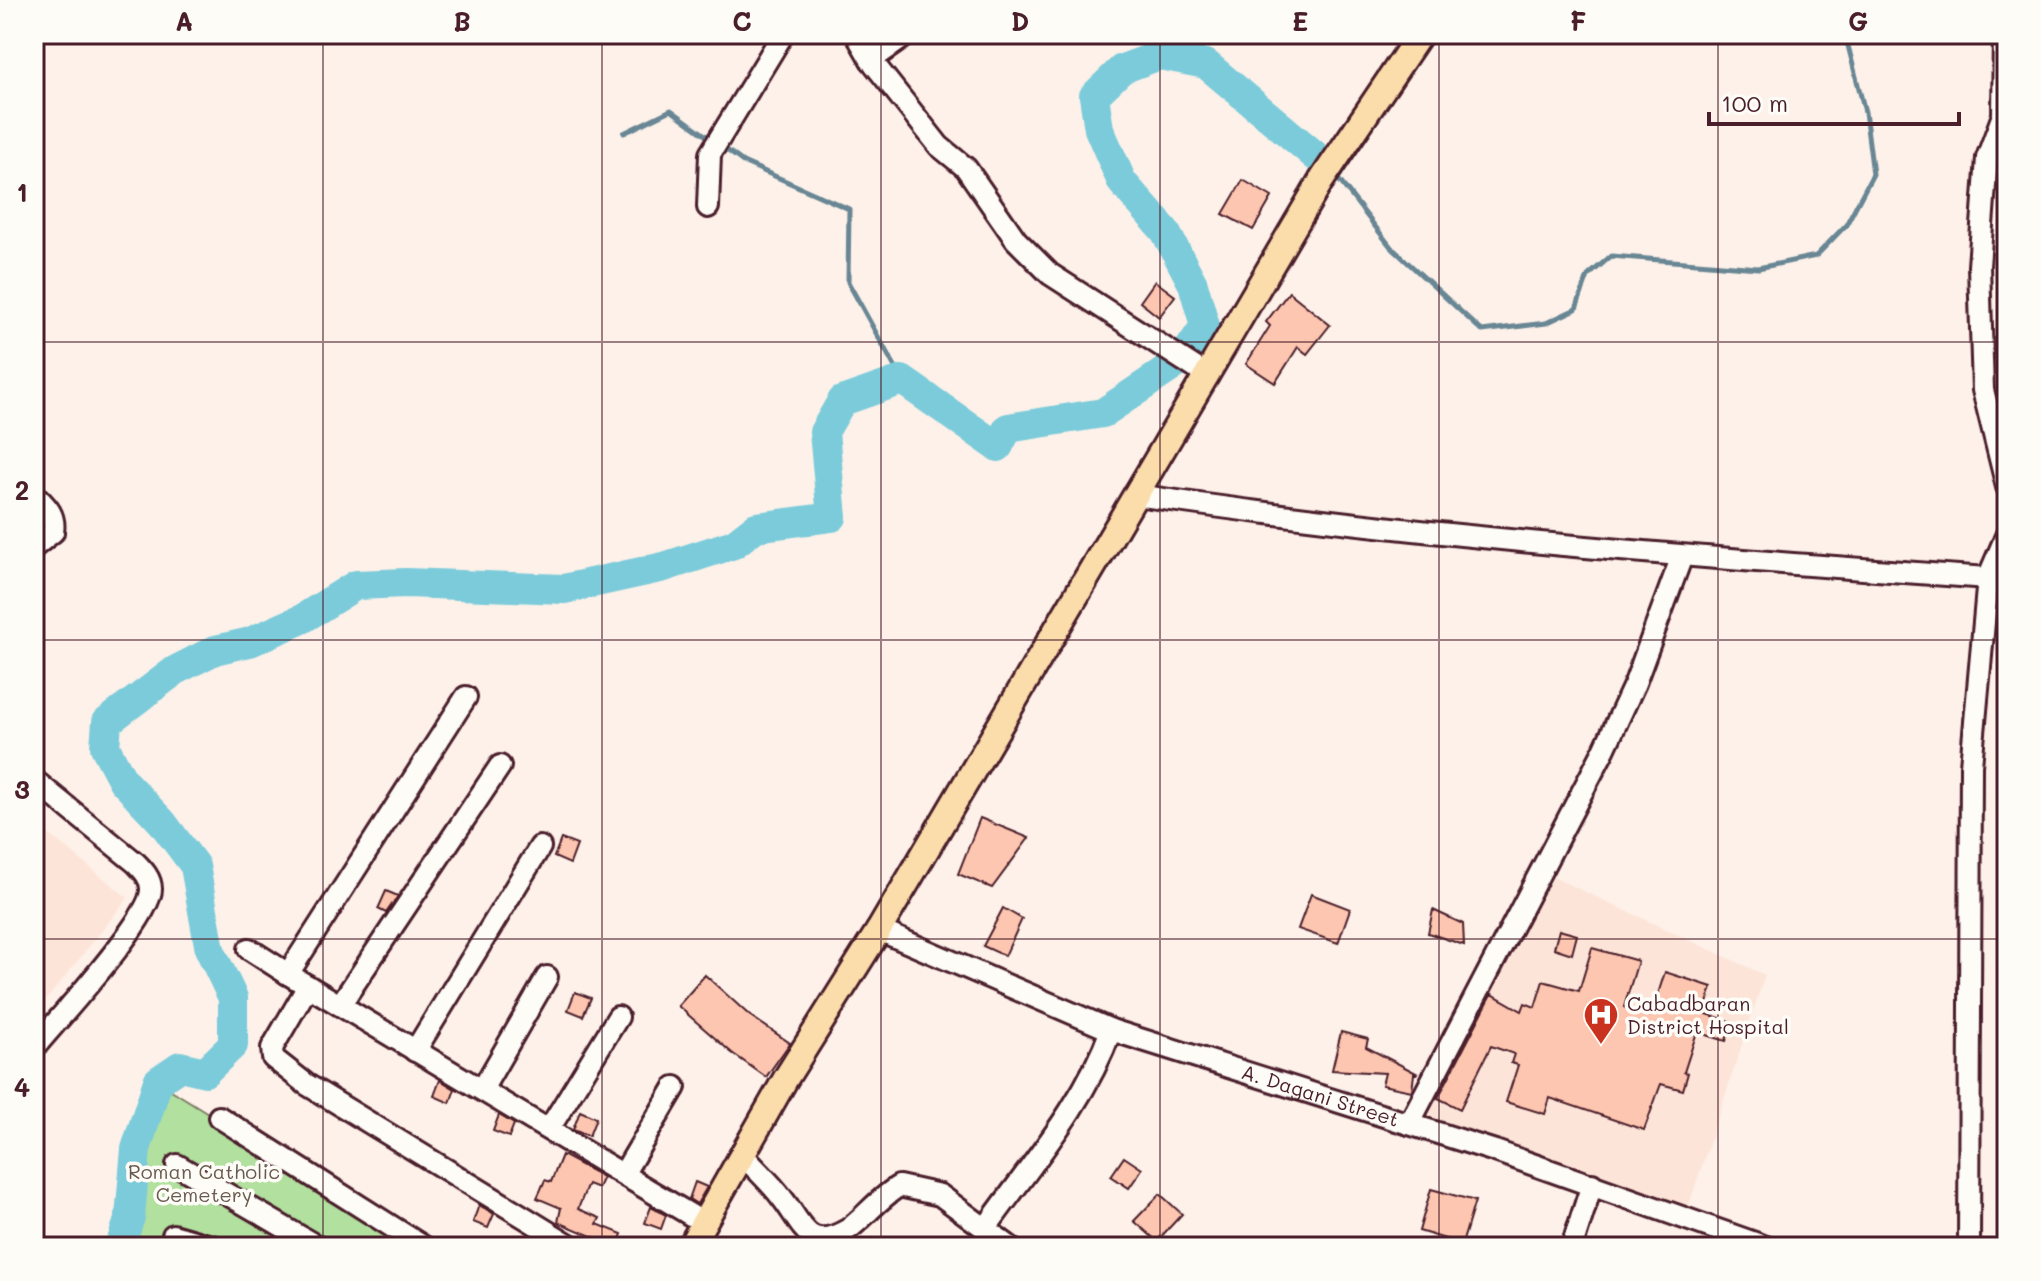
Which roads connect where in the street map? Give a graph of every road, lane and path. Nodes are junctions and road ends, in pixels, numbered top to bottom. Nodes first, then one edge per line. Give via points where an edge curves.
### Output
1 (783, 34) edge
2 (856, 34) edge
3 (908, 34) edge
4 (1420, 34) edge
5 (2004, 34) edge
6 (871, 60) junction
7 (708, 207) dead end
8 (1195, 369) junction
9 (2007, 487) edge
10 (34, 494) edge
11 (1136, 495) junction
12 (2007, 534) edge
13 (34, 547) edge
14 (1682, 556) junction
15 (1988, 578) junction
16 (466, 697) dead end
17 (500, 766) dead end
18 (34, 780) edge
19 (540, 847) dead end
20 (879, 930) junction
21 (249, 949) dead end
22 (288, 974) junction
23 (547, 977) dead end
24 (308, 986) junction
25 (340, 1005) junction
26 (618, 1017) dead end
27 (1111, 1030) junction
28 (34, 1048) edge
29 (415, 1051) junction
30 (675, 1087) dead end
31 (483, 1088) junction
32 (219, 1117) dead end
33 (1409, 1124) junction
34 (549, 1129) junction
35 (744, 1156) junction
36 (177, 1165) dead end
37 (624, 1173) junction
38 (1592, 1184) junction
39 (704, 1223) junction
40 (173, 1235) dead end
41 (998, 1241) edge
42 (215, 1247) edge
43 (318, 1247) edge
44 (424, 1247) edge
45 (573, 1247) edge
46 (690, 1247) edge
47 (1572, 1247) edge
48 (1766, 1247) edge
49 (1969, 1247) edge

1 - 7 street via 710,154
2 - 6 street
3 - 6 street
4 - 8 main road
5 - 9 street via 2003,115 1987,158 1979,266 1983,390
6 - 8 street via 939,146 966,168 1016,240 1050,274
8 - 11 main road
10 - 13 street via 55,522 53,532
11 - 14 street via 1286,517
11 - 20 main road
12 - 15 street
14 - 15 street
14 - 33 street via 1604,750
15 - 49 street via 1971,766
16 - 22 street
17 - 25 street
18 - 28 street via 147,876 151,887 147,906 127,935
19 - 29 street
20 - 27 street, A. Dagani Street
20 - 35 main road
21 - 22 street
22 - 24 street
23 - 31 street
24 - 25 street
24 - 45 street via 272,1048 273,1058 306,1084
25 - 29 street
26 - 34 street
27 - 33 street, A. Dagani Street
27 - 41 street via 1095,1072
29 - 31 street
30 - 37 street
31 - 34 street
32 - 44 street
33 - 38 street, A. Dagani Street
34 - 37 street
35 - 39 main road
35 - 41 street via 807,1235 823,1240 849,1228 899,1186 940,1195
36 - 43 street
37 - 39 street
38 - 47 street
38 - 48 street, A. Dagani Street
39 - 46 main road
40 - 42 street

